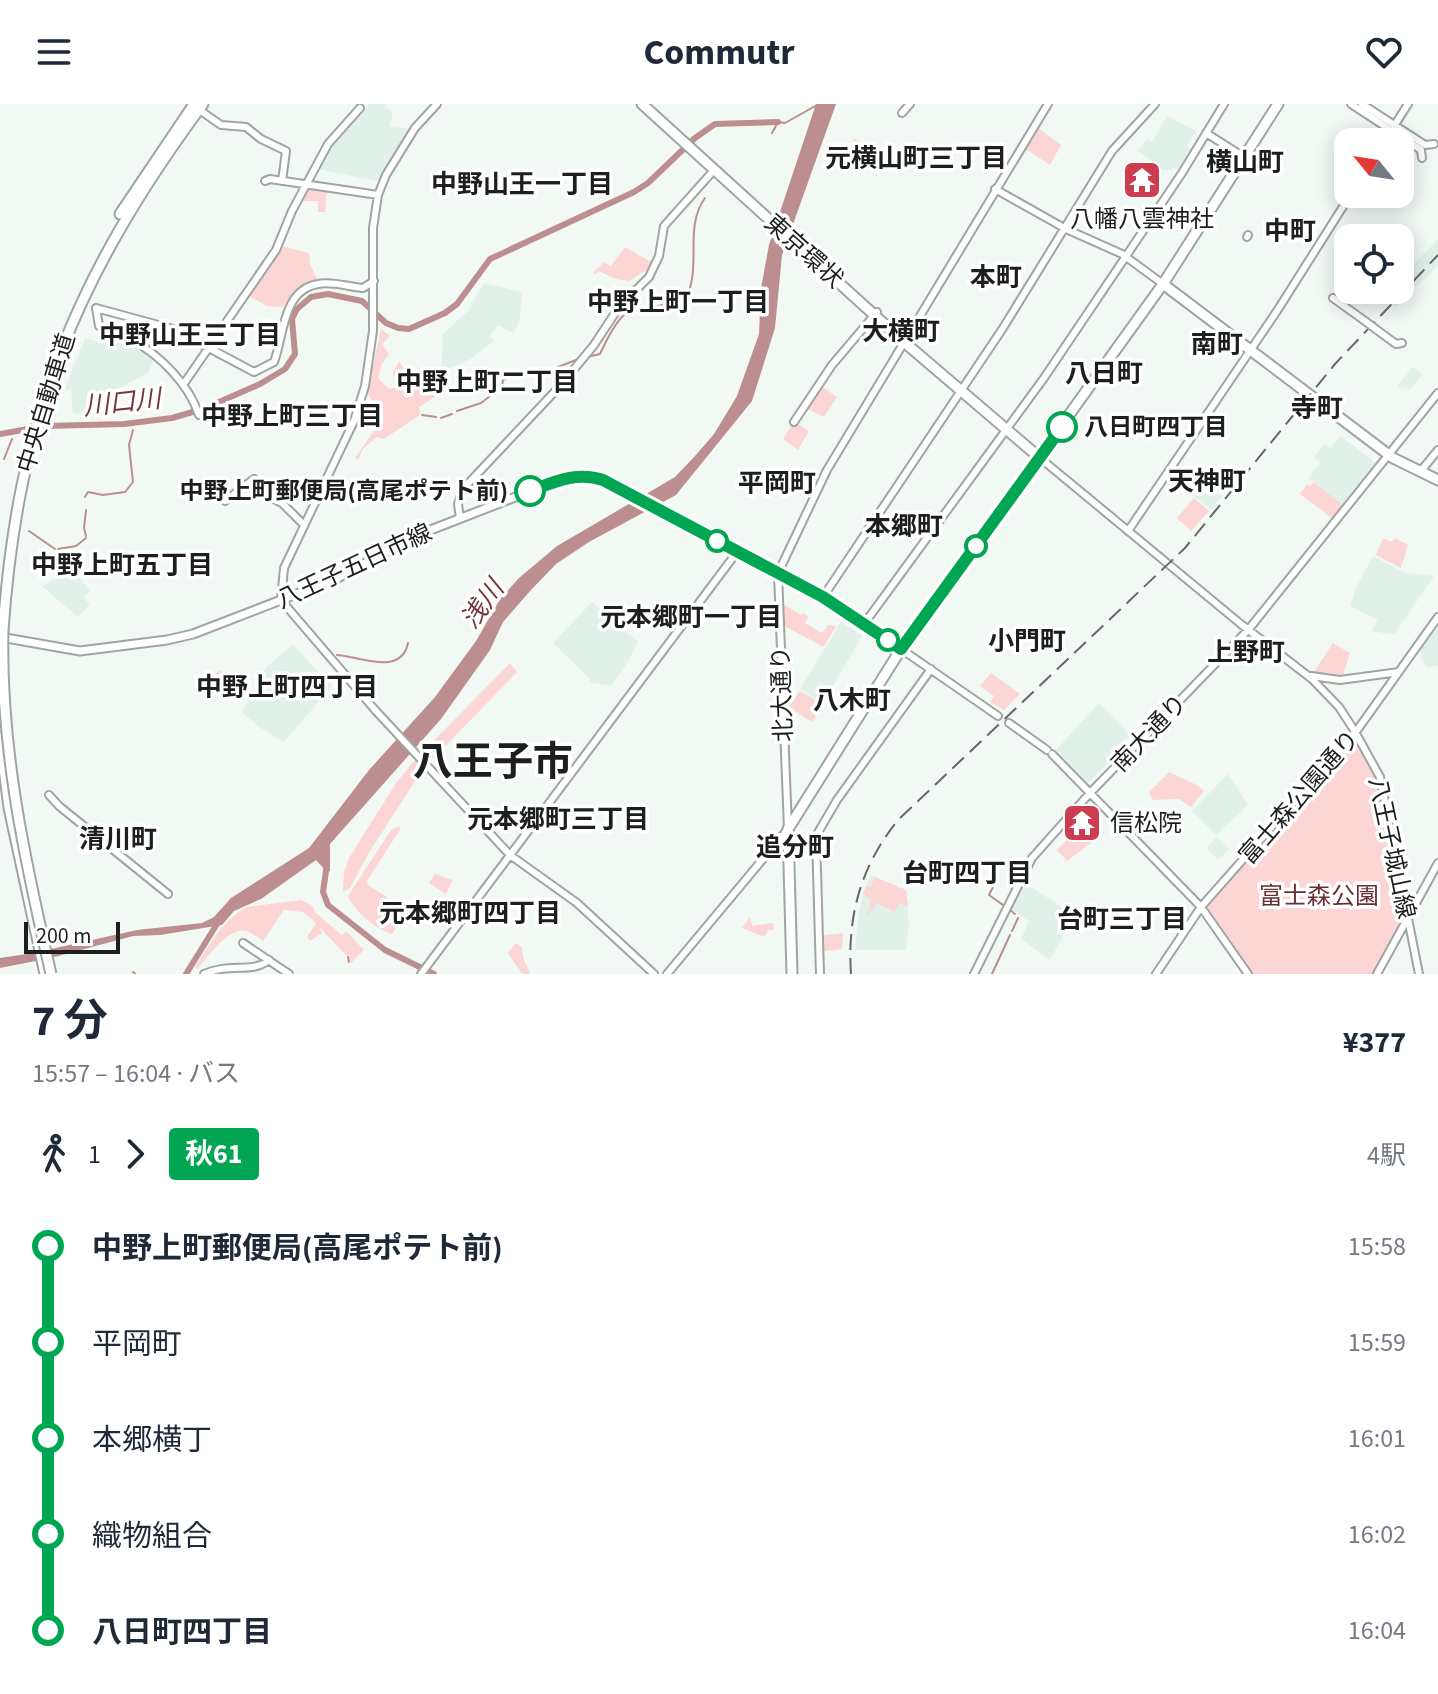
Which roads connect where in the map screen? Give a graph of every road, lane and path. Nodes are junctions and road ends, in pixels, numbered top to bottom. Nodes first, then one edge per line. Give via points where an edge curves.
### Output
1 (437, 104) edge
2 (642, 104) edge
3 (650, 104) edge
4 (910, 104) edge
5 (1048, 104) edge
6 (1155, 104) edge
7 (1224, 104) edge
8 (1278, 104) edge
9 (1351, 104) edge
10 (1362, 104) edge
11 (1408, 104) edge
12 (199, 106) edge
13 (360, 108) dead end
14 (902, 113) dead end
15 (1393, 128) junction
16 (1206, 133) junction
17 (1414, 139) edge
18 (685, 140) junction
19 (1436, 142) edge
20 (1414, 144) edge
21 (1425, 150) junction
22 (1244, 157) junction
23 (1422, 158) dead end
24 (716, 169) junction
25 (265, 181) dead end
26 (282, 181) junction
27 (306, 185) junction
28 (995, 189) junction
29 (378, 195) junction
30 (1342, 208) edge
31 (1066, 229) junction
32 (1124, 255) junction
33 (374, 281) junction
34 (1163, 284) junction
35 (1333, 298) dead end
36 (876, 313) junction
37 (905, 340) junction
38 (1402, 343) dead end
39 (208, 350) junction
40 (1251, 350) junction
41 (183, 385) junction
42 (962, 389) junction
43 (1438, 393) edge
44 (199, 415) dead end
45 (794, 422) dead end
46 (1008, 428) junction
47 (28, 439) junction
48 (1438, 450) edge
49 (1388, 454) junction
50 (1041, 456) junction
51 (1419, 473) junction
52 (254, 479) dead end
53 (1438, 480) edge
54 (246, 485) junction
55 (225, 501) dead end
56 (460, 518) junction
57 (304, 525) junction
58 (1129, 530) junction
59 (737, 552) junction
60 (778, 573) junction
61 (0, 586) edge
62 (823, 597) junction
63 (281, 600) junction
64 (1438, 617) edge
65 (864, 624) junction
66 (1249, 629) junction
67 (1, 633) edge
68 (901, 649) junction
69 (931, 669) junction
70 (1399, 672) junction
71 (1333, 680) junction
72 (1320, 681) junction
73 (1327, 694) junction
74 (998, 716) dead end
75 (1009, 723) dead end
76 (1356, 733) junction
77 (0, 737) edge
78 (1090, 793) junction
79 (49, 795) dead end
80 (788, 829) junction
81 (510, 855) junction
82 (1438, 863) edge
83 (168, 894) dead end
84 (1405, 902) junction
85 (1415, 905) junction
86 (1201, 907) junction
87 (1408, 918) junction
88 (243, 943) dead end
89 (269, 960) junction
90 (45, 974) edge
91 (51, 974) edge
92 (204, 974) edge
93 (289, 974) edge
94 (421, 974) edge
95 (654, 974) edge
96 (667, 974) edge
97 (792, 974) edge
98 (820, 974) edge
99 (974, 974) edge
100 (1156, 974) edge
101 (1248, 974) edge
102 (1377, 974) edge
103 (1419, 974) edge

1 - 29 street via 415,128
2 - 18 highway, 東京環状
3 - 18 highway, 東京環状
4 - 14 street
5 - 28 street, 北大通り
6 - 31 street via 1112,151
7 - 16 street
8 - 22 highway
9 - 15 street
10 - 15 street
11 - 15 street
12 - 26 street via 221,125 246,127 286,151
12 - 47 highway, 中央自動車道 via 114,223 71,316
13 - 27 street via 332,138
16 - 22 street
16 - 32 street
17 - 19 street via 1425,145
18 - 24 highway, 東京環状
19 - 21 street
20 - 21 street
21 - 23 street
22 - 34 highway
24 - 36 highway, 東京環状
24 - 56 street via 665,224 652,273 521,430 463,489
25 - 26 street
26 - 27 street
27 - 29 street
27 - 39 street via 276,250
28 - 31 street
28 - 37 street, 北大通り
29 - 33 street
30 - 40 street
31 - 32 street
31 - 42 street
32 - 34 street
32 - 46 street
33 - 39 street via 363,288 323,283 304,291 285,314 274,362 257,372
33 - 57 street via 371,360 359,407
34 - 40 highway
34 - 50 highway
35 - 38 street, bridge via 1396,344
36 - 37 highway, 東京環状
36 - 45 street
37 - 42 highway, 東京環状
37 - 60 street, 北大通り via 827,470
39 - 41 street
39 - 41 street via 169,328 96,308 99,326 150,352
40 - 49 highway
40 - 58 street
41 - 44 street
42 - 46 highway, 東京環状
42 - 62 street
43 - 49 street, 南大通り
46 - 50 highway, 東京環状
46 - 65 street
47 - 61 highway, 中央自動車道 via 10,511
47 - 67 highway, 中央自動車道
48 - 51 street
49 - 51 highway
49 - 66 street, 南大通り
50 - 58 street
50 - 68 highway
51 - 53 highway
52 - 54 street
54 - 55 street
54 - 57 street via 280,501
56 - 59 main road, 八王子五日市線 via 566,478 591,477
56 - 63 main road, 八王子五日市線 via 406,540 342,577
57 - 63 street via 284,568
58 - 66 street
59 - 60 main road, 八王子五日市線
59 - 81 street
60 - 62 main road, 八王子五日市線
60 - 80 street, 北大通り
62 - 65 main road, 八王子五日市線
63 - 67 main road, 八王子五日市線 via 193,634 102,650 56,649
63 - 81 street
64 - 70 street, 富士森公園通り
65 - 68 main road, 八王子五日市線
66 - 72 street
66 - 78 street, 南大通り
67 - 91 highway, 中央自動車道, bridge via 9,765
68 - 69 street
68 - 80 highway
69 - 74 street
69 - 98 street via 815,838
70 - 71 street
70 - 76 street, 富士森公園通り
71 - 72 street
71 - 73 street
72 - 73 street, 八王子城山線
73 - 76 street, 八王子城山線
75 - 78 street via 1050,752
76 - 84 street, 八王子城山線 via 1381,782
76 - 86 street, 富士森公園通り
77 - 90 highway, bridge via 16,845
78 - 86 street
78 - 99 street, 南大通り via 1026,866
79 - 83 street
80 - 96 street
80 - 97 highway
81 - 94 street
81 - 95 street via 577,903
82 - 85 street
84 - 85 street
84 - 87 street, 八王子城山線
85 - 87 street
86 - 100 street, 富士森公園通り
86 - 101 street
87 - 102 street
87 - 103 street, 八王子城山線
88 - 89 street
89 - 92 street via 254,973 224,969
89 - 93 street

